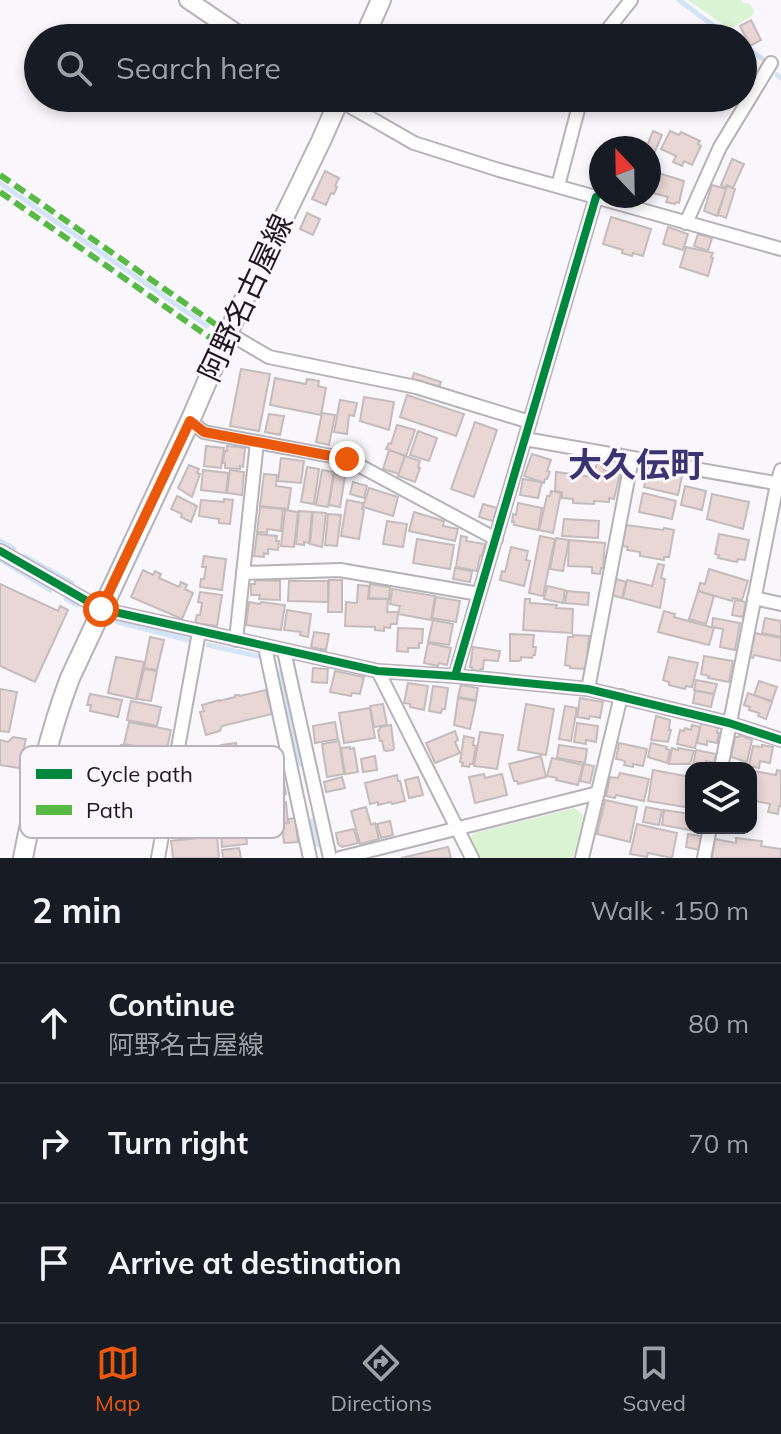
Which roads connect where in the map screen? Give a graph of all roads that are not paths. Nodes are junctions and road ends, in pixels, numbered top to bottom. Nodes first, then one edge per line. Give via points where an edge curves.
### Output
1 (188, 0) edge
2 (381, 0) edge
3 (631, 0) edge
4 (223, 24) edge
5 (370, 24) edge
6 (612, 24) edge
7 (771, 63) dead end
8 (757, 86) edge
9 (332, 112) edge
10 (360, 112) edge
11 (577, 112) edge
12 (741, 112) edge
13 (558, 186) junction
14 (589, 195) edge
15 (593, 208) edge
16 (634, 208) edge
17 (686, 223) junction
18 (781, 249) edge
19 (228, 333) junction
20 (190, 421) junction
21 (530, 422) junction
22 (525, 439) junction
23 (257, 442) junction
24 (632, 458) junction
25 (781, 470) edge
26 (779, 484) edge
27 (496, 539) junction
28 (0, 551) edge
29 (243, 573) junction
30 (479, 594) junction
31 (754, 598) junction
32 (781, 604) edge
33 (101, 609) junction
34 (199, 632) junction
35 (236, 640) junction
36 (265, 647) junction
37 (284, 651) junction
38 (378, 671) junction
39 (455, 676) junction
40 (588, 689) junction
41 (621, 696) junction
42 (729, 723) junction
43 (781, 740) edge
44 (48, 746) edge
45 (178, 746) edge
46 (722, 762) edge
47 (598, 793) junction
48 (457, 828) junction
49 (709, 834) edge
50 (27, 838) edge
51 (162, 838) edge
52 (23, 858) edge
53 (158, 858) edge
54 (310, 858) edge
55 (330, 858) edge
56 (340, 858) edge
57 (472, 858) edge
58 (582, 858) edge
59 (704, 858) edge

1 - 4 street
2 - 5 main road
3 - 6 street
7 - 8 street
9 - 19 main road, 阿野名古屋線
10 - 13 street via 414,143
11 - 13 street
12 - 17 street
13 - 14 street
15 - 21 street
16 - 17 street
17 - 18 street
19 - 20 main road, 阿野名古屋線
19 - 21 street via 269,357 416,387
20 - 23 street via 204,432
20 - 33 main road, 阿野名古屋線
21 - 22 street
22 - 24 street
22 - 27 street
23 - 27 street via 347,459
23 - 29 street
24 - 26 street
24 - 40 street
25 - 26 street
26 - 31 street
27 - 30 street
28 - 33 street
29 - 30 street via 340,570
29 - 35 street
30 - 39 street
31 - 32 street
31 - 42 street
33 - 34 street
33 - 44 main road, 阿野名古屋線 via 61,702
34 - 35 street
34 - 45 street
35 - 36 street
36 - 37 street
36 - 54 street
37 - 38 street
37 - 55 street
38 - 39 street
38 - 48 street
39 - 40 street
40 - 41 street
41 - 42 street
41 - 47 street
42 - 43 street
42 - 46 street
47 - 48 street
47 - 58 street
48 - 56 street
48 - 57 street
49 - 59 street
50 - 52 main road, 阿野名古屋線
51 - 53 street

